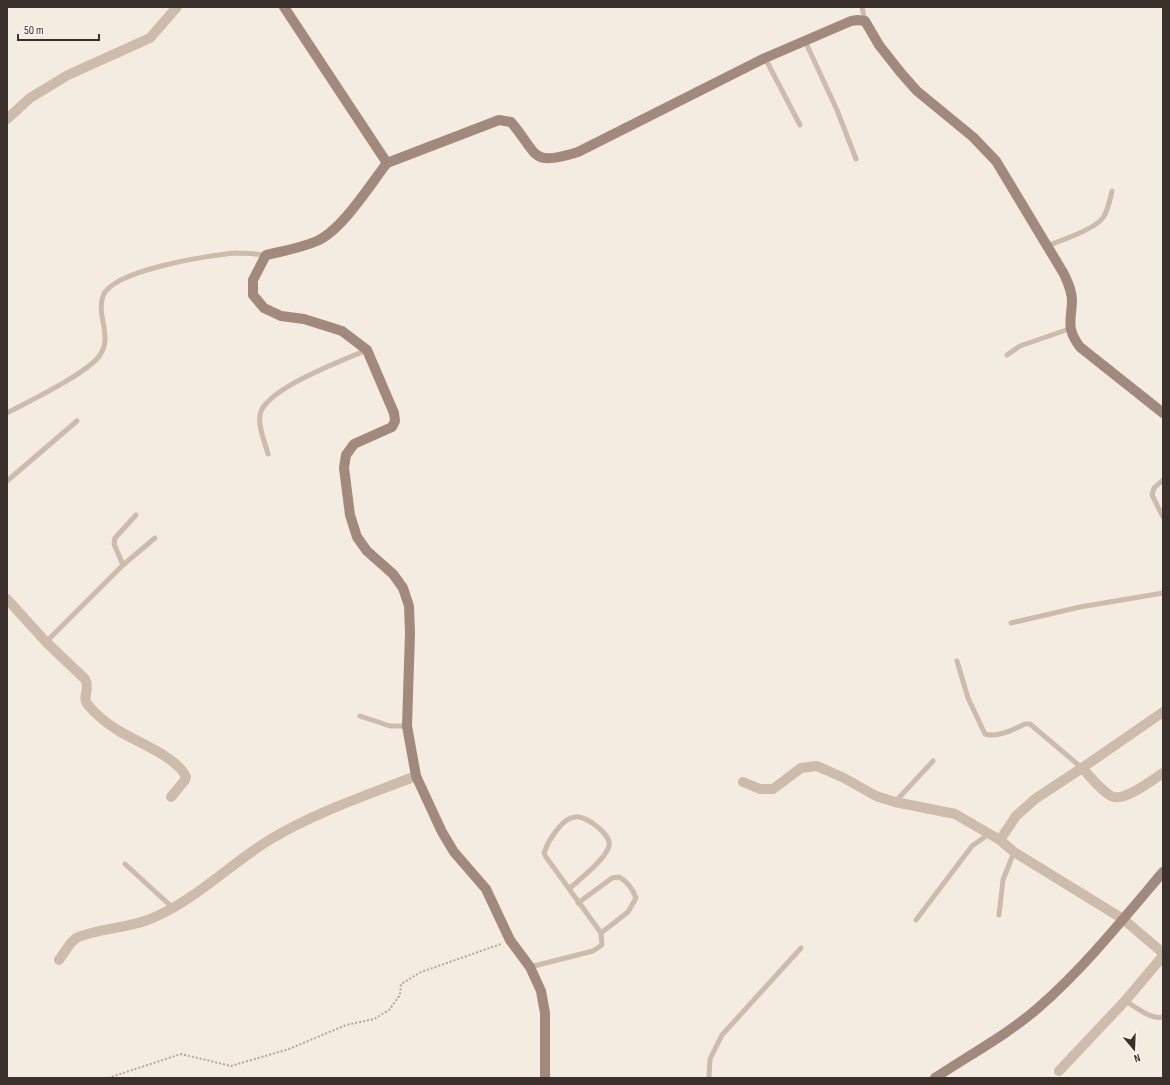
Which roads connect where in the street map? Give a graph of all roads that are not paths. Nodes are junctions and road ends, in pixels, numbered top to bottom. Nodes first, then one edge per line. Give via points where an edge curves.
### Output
1 (177, 7) edge
2 (284, 7) edge
3 (862, 7) edge
4 (865, 22) junction
5 (804, 40) junction
6 (765, 58) junction
7 (7, 119) edge
8 (800, 125) dead end
9 (856, 159) dead end
10 (387, 163) junction
11 (1112, 191) dead end
12 (1047, 246) junction
13 (266, 255) junction
14 (1069, 329) junction
15 (367, 350) junction
16 (1007, 355) dead end
17 (7, 413) edge
18 (1163, 413) edge
19 (78, 421) dead end
20 (268, 454) dead end
21 (7, 480) edge
22 (1163, 480) edge
23 (136, 515) dead end
24 (1163, 517) edge
25 (155, 538) dead end
26 (123, 565) junction
27 (1163, 593) edge
28 (7, 599) edge
29 (1011, 623) dead end
30 (46, 642) junction
31 (957, 661) dead end
32 (1163, 712) edge
33 (360, 716) dead end
34 (407, 726) junction
35 (933, 761) dead end
36 (1082, 768) junction
37 (1163, 773) edge
38 (416, 776) junction
39 (744, 782) dead end
40 (171, 797) dead end
41 (895, 802) junction
42 (990, 834) junction
43 (1000, 840) junction
44 (1014, 852) junction
45 (125, 864) dead end
46 (1163, 872) edge
47 (569, 889) junction
48 (578, 903) junction
49 (174, 908) junction
50 (999, 915) dead end
51 (1123, 919) junction
52 (916, 920) dead end
53 (600, 933) junction
54 (801, 948) dead end
55 (1163, 955) edge
56 (59, 960) dead end
57 (530, 967) junction
58 (1125, 1001) junction
59 (1163, 1017) edge
60 (1059, 1071) dead end
61 (545, 1078) edge
62 (709, 1078) edge
63 (935, 1078) edge

1 - 7 street via 150,38 68,75 30,98
2 - 10 street
3 - 4 lane
4 - 5 street via 851,21
4 - 12 street via 879,45 909,82 973,137 996,161
5 - 6 street
5 - 9 lane via 837,110
6 - 8 lane
6 - 10 street via 578,152 559,158 545,159 533,153 511,122 499,120
10 - 13 street via 330,233 317,241
11 - 12 lane via 1102,219
12 - 14 street via 1071,289
13 - 15 street via 254,280 253,295 264,308 281,316 304,319 342,331
13 - 17 lane via 236,253 187,260 125,277 103,294 101,304 106,334 99,357 44,394
14 - 16 lane via 1020,346
14 - 18 street via 1080,347
15 - 20 lane via 282,390 265,403 260,414 260,424
15 - 34 street via 394,413 395,421 386,431 354,444 346,455 344,468 350,515 357,537 367,551 393,574 403,588 409,606
19 - 21 lane
22 - 24 lane via 1154,488 1152,495
23 - 26 lane via 115,538 114,544
25 - 26 lane
26 - 30 lane
27 - 29 lane via 1080,607
28 - 30 street
30 - 40 street via 85,679 88,686 85,699 88,705 116,729 183,771 185,780
31 - 36 lane via 968,698 985,734 997,735 1030,724
32 - 36 street
33 - 34 lane via 390,726
34 - 38 street
35 - 41 lane
36 - 37 street via 1112,797 1120,798
36 - 43 street via 1035,799 1016,816
38 - 49 street via 308,819 272,838
38 - 57 street via 442,832 454,852 486,889 510,940
39 - 41 street via 760,789 773,789 801,768 817,766 876,796
41 - 42 street via 955,814
42 - 43 street
42 - 52 lane via 972,846
43 - 44 street
44 - 50 lane via 1004,880
44 - 51 street
45 - 49 lane
46 - 51 street
47 - 47 lane via 544,853 561,825 569,819 580,817 590,821 610,841 593,867
47 - 48 lane
48 - 53 lane
48 - 53 lane via 612,878 623,879 633,892 636,898 628,912
49 - 56 street via 154,918 76,938
51 - 55 street
51 - 63 street via 1037,1008 999,1037
53 - 57 lane via 602,945 598,949
54 - 62 lane via 722,1035 710,1059
55 - 58 street
57 - 61 street via 541,991 545,1013
58 - 59 lane via 1151,1016
58 - 60 street

